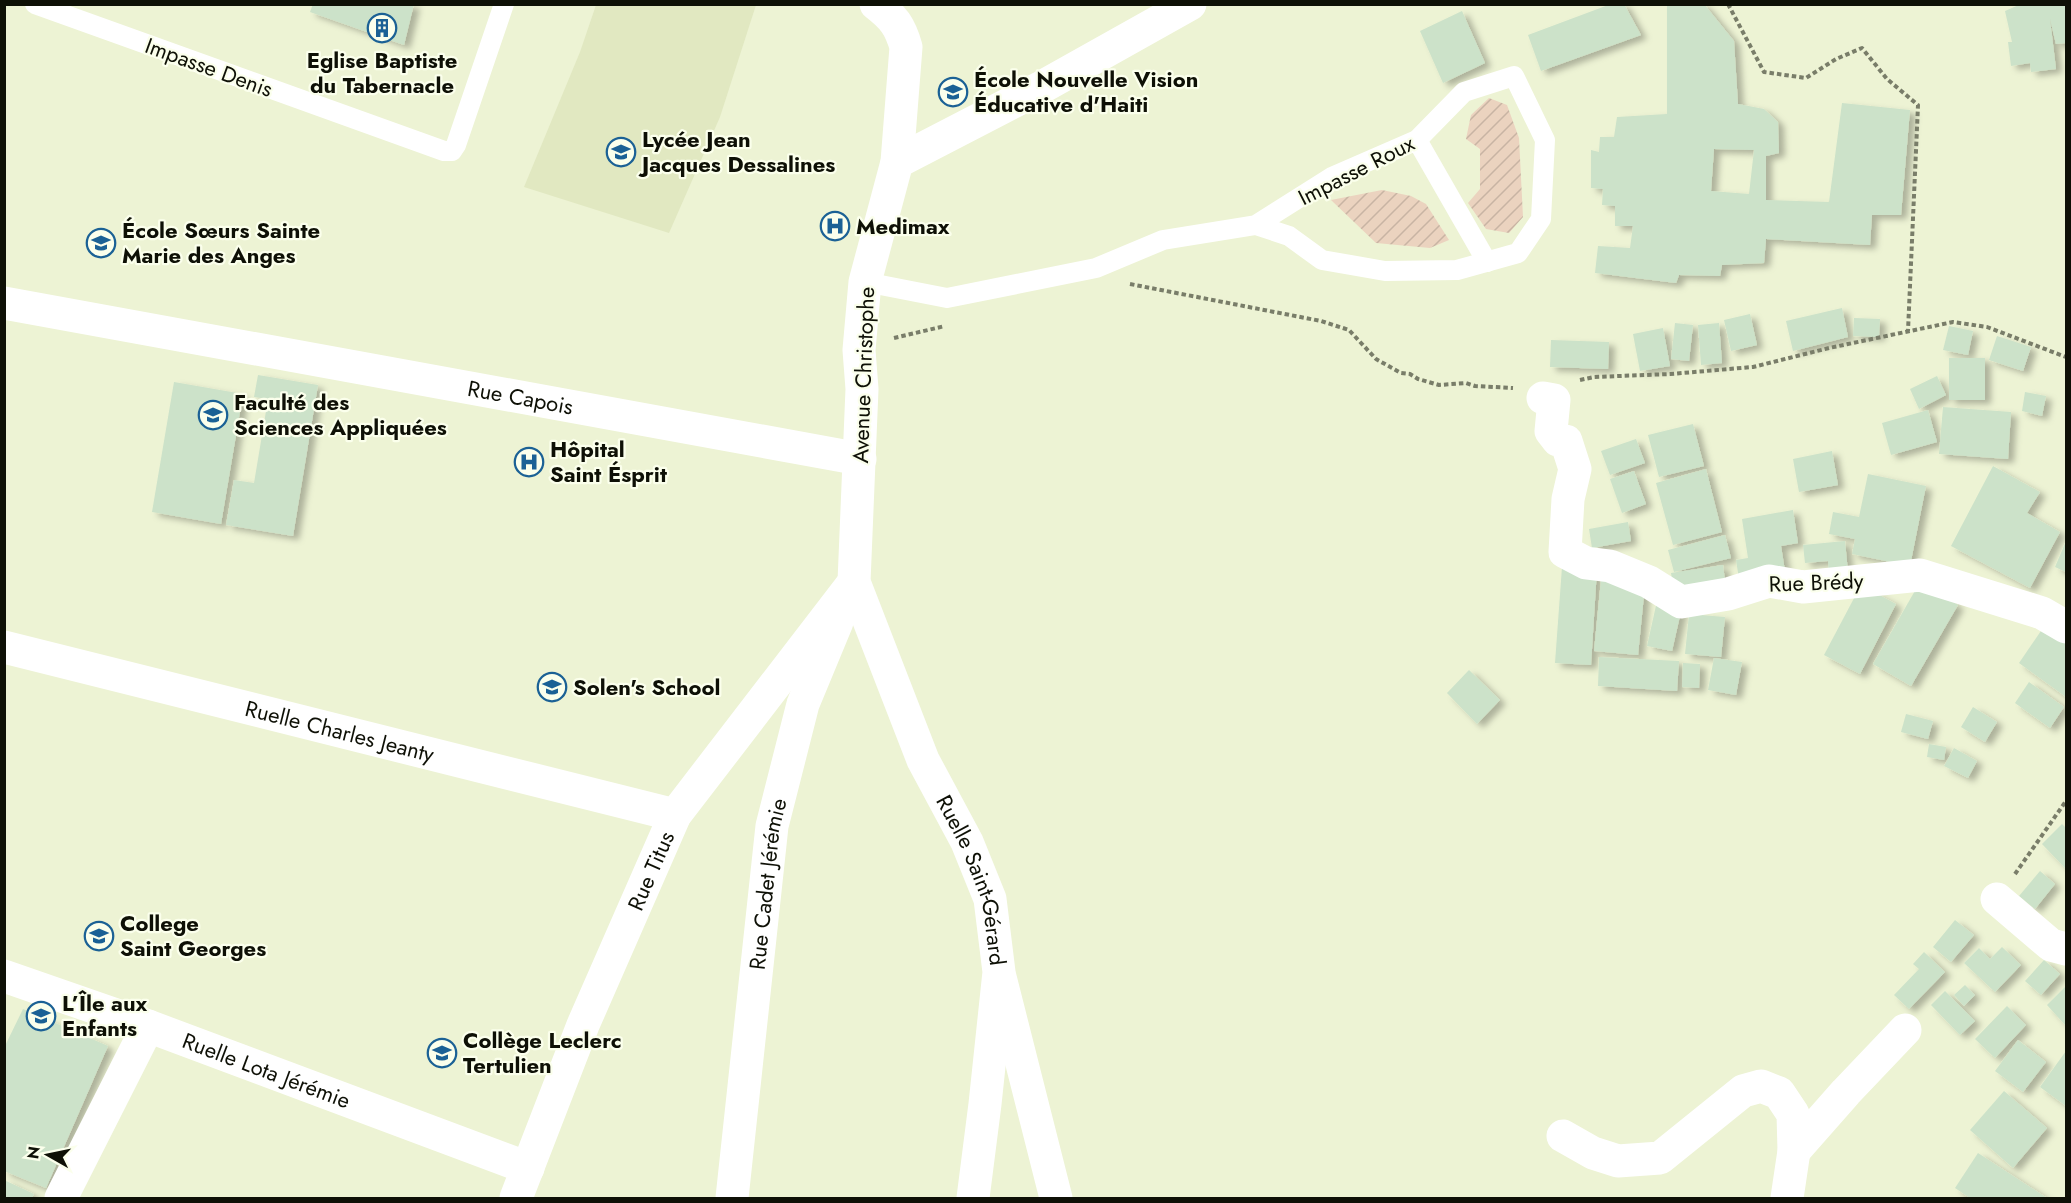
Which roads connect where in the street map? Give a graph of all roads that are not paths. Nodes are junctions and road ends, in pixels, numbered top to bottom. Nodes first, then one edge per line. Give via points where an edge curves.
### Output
1 (35, 4) edge
2 (504, 4) edge
3 (876, 4) edge
4 (1190, 4) edge
5 (1417, 141) junction
6 (897, 162) junction
7 (1256, 225) junction
8 (1487, 262) junction
9 (865, 282) junction
10 (4, 303) edge
11 (1543, 398) road end
12 (860, 459) junction
13 (854, 582) junction
14 (2067, 627) edge
15 (4, 646) edge
16 (675, 815) junction
17 (1997, 898) road end
18 (2067, 949) edge
19 (999, 972) junction
20 (4, 976) edge
21 (148, 1026) junction
22 (1905, 1030) dead end
23 (1563, 1136) dead end
24 (1794, 1151) junction
25 (528, 1168) junction
26 (61, 1198) edge
27 (516, 1198) edge
28 (732, 1198) edge
29 (973, 1198) edge
30 (1056, 1198) edge
31 (1786, 1198) edge

1 - 2 lane, Impasse Denis via 444,151 452,151 456,145
3 - 6 street, Avenue Christophe via 901,30 906,47
4 - 6 street
5 - 7 lane, Impasse Roux via 1332,177
5 - 8 lane
5 - 8 lane, Impasse Roux via 1464,92 1514,76 1545,140 1541,219 1518,253
6 - 9 street, Avenue Christophe
7 - 8 lane, Impasse Roux via 1289,236 1322,260 1385,271 1457,270
7 - 9 lane, Impasse Roux via 1163,240 1096,268 947,298
9 - 12 street, Avenue Christophe via 860,350
10 - 12 street, Rue Capois
11 - 14 street, Rue Brédy via 1554,400 1551,431 1558,440 1566,441 1575,469 1568,499 1565,552 1586,563 1610,566 1649,582 1681,602 1728,594 1769,581 1803,587 1920,574 2042,612
12 - 13 street, Avenue Christophe
13 - 16 street, Rue Titus
13 - 19 street, Ruelle Saint-Gérard via 923,760 967,842 990,899
13 - 28 street, Rue Cadet Jérémie via 803,704 772,826
15 - 16 street, Ruelle Charles Jeanty
16 - 25 street, Rue Titus via 583,1025
17 - 18 street via 2051,945
19 - 29 street, Ruelle Saint-Gérard
19 - 30 street
20 - 21 street, Ruelle Lota Jérémie
21 - 25 street, Ruelle Lota Jérémie
21 - 26 street
22 - 24 street
23 - 24 street via 1593,1153 1618,1161 1660,1158 1743,1091 1761,1086 1779,1093 1793,1114
24 - 31 street
25 - 27 street, Rue Titus

